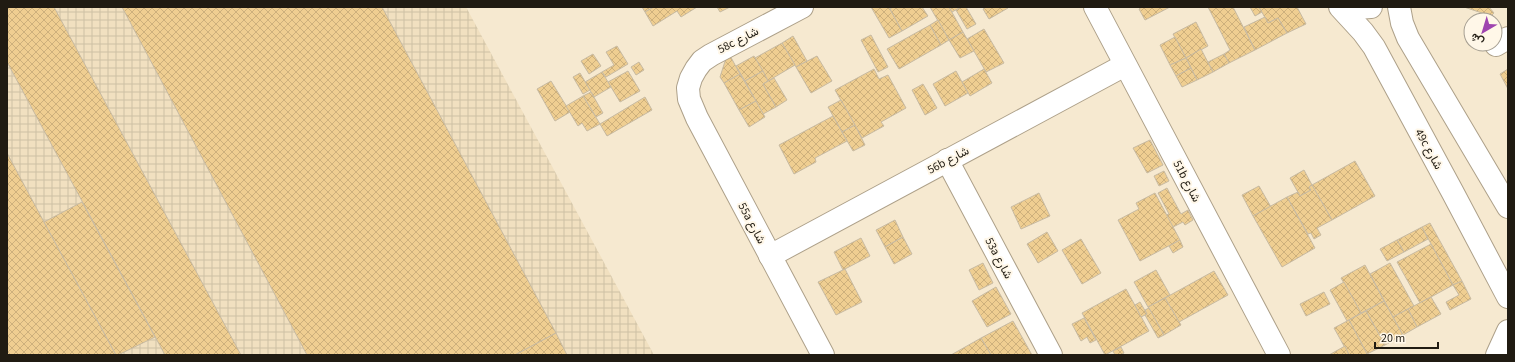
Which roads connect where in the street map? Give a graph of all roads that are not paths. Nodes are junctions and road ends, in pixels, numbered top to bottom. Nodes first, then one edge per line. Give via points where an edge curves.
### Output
1 (802, 7) edge
2 (1095, 7) edge
3 (1340, 7) edge
4 (1349, 7) edge
5 (1371, 7) edge
6 (1399, 7) edge
7 (1125, 65) junction
8 (688, 88) joint
9 (947, 160) junction
10 (1508, 207) edge
11 (770, 256) junction
12 (1508, 297) edge
13 (1508, 331) edge
14 (823, 355) edge
15 (1051, 355) edge
16 (1279, 355) edge
17 (1497, 355) edge

1 - 8 street, 58c شارع via 711,55 696,69
2 - 7 street, 51b شارع
3 - 12 street, 49c شارع via 1374,47
4 - 5 street
6 - 10 street via 1408,38
7 - 9 street, 56b شارع
7 - 16 street, 51b شارع
8 - 11 street, 55a شارع via 689,99 697,118
9 - 11 street, 56b شارع
9 - 15 street, 53a شارع
11 - 14 street, 55a شارع
13 - 17 street

